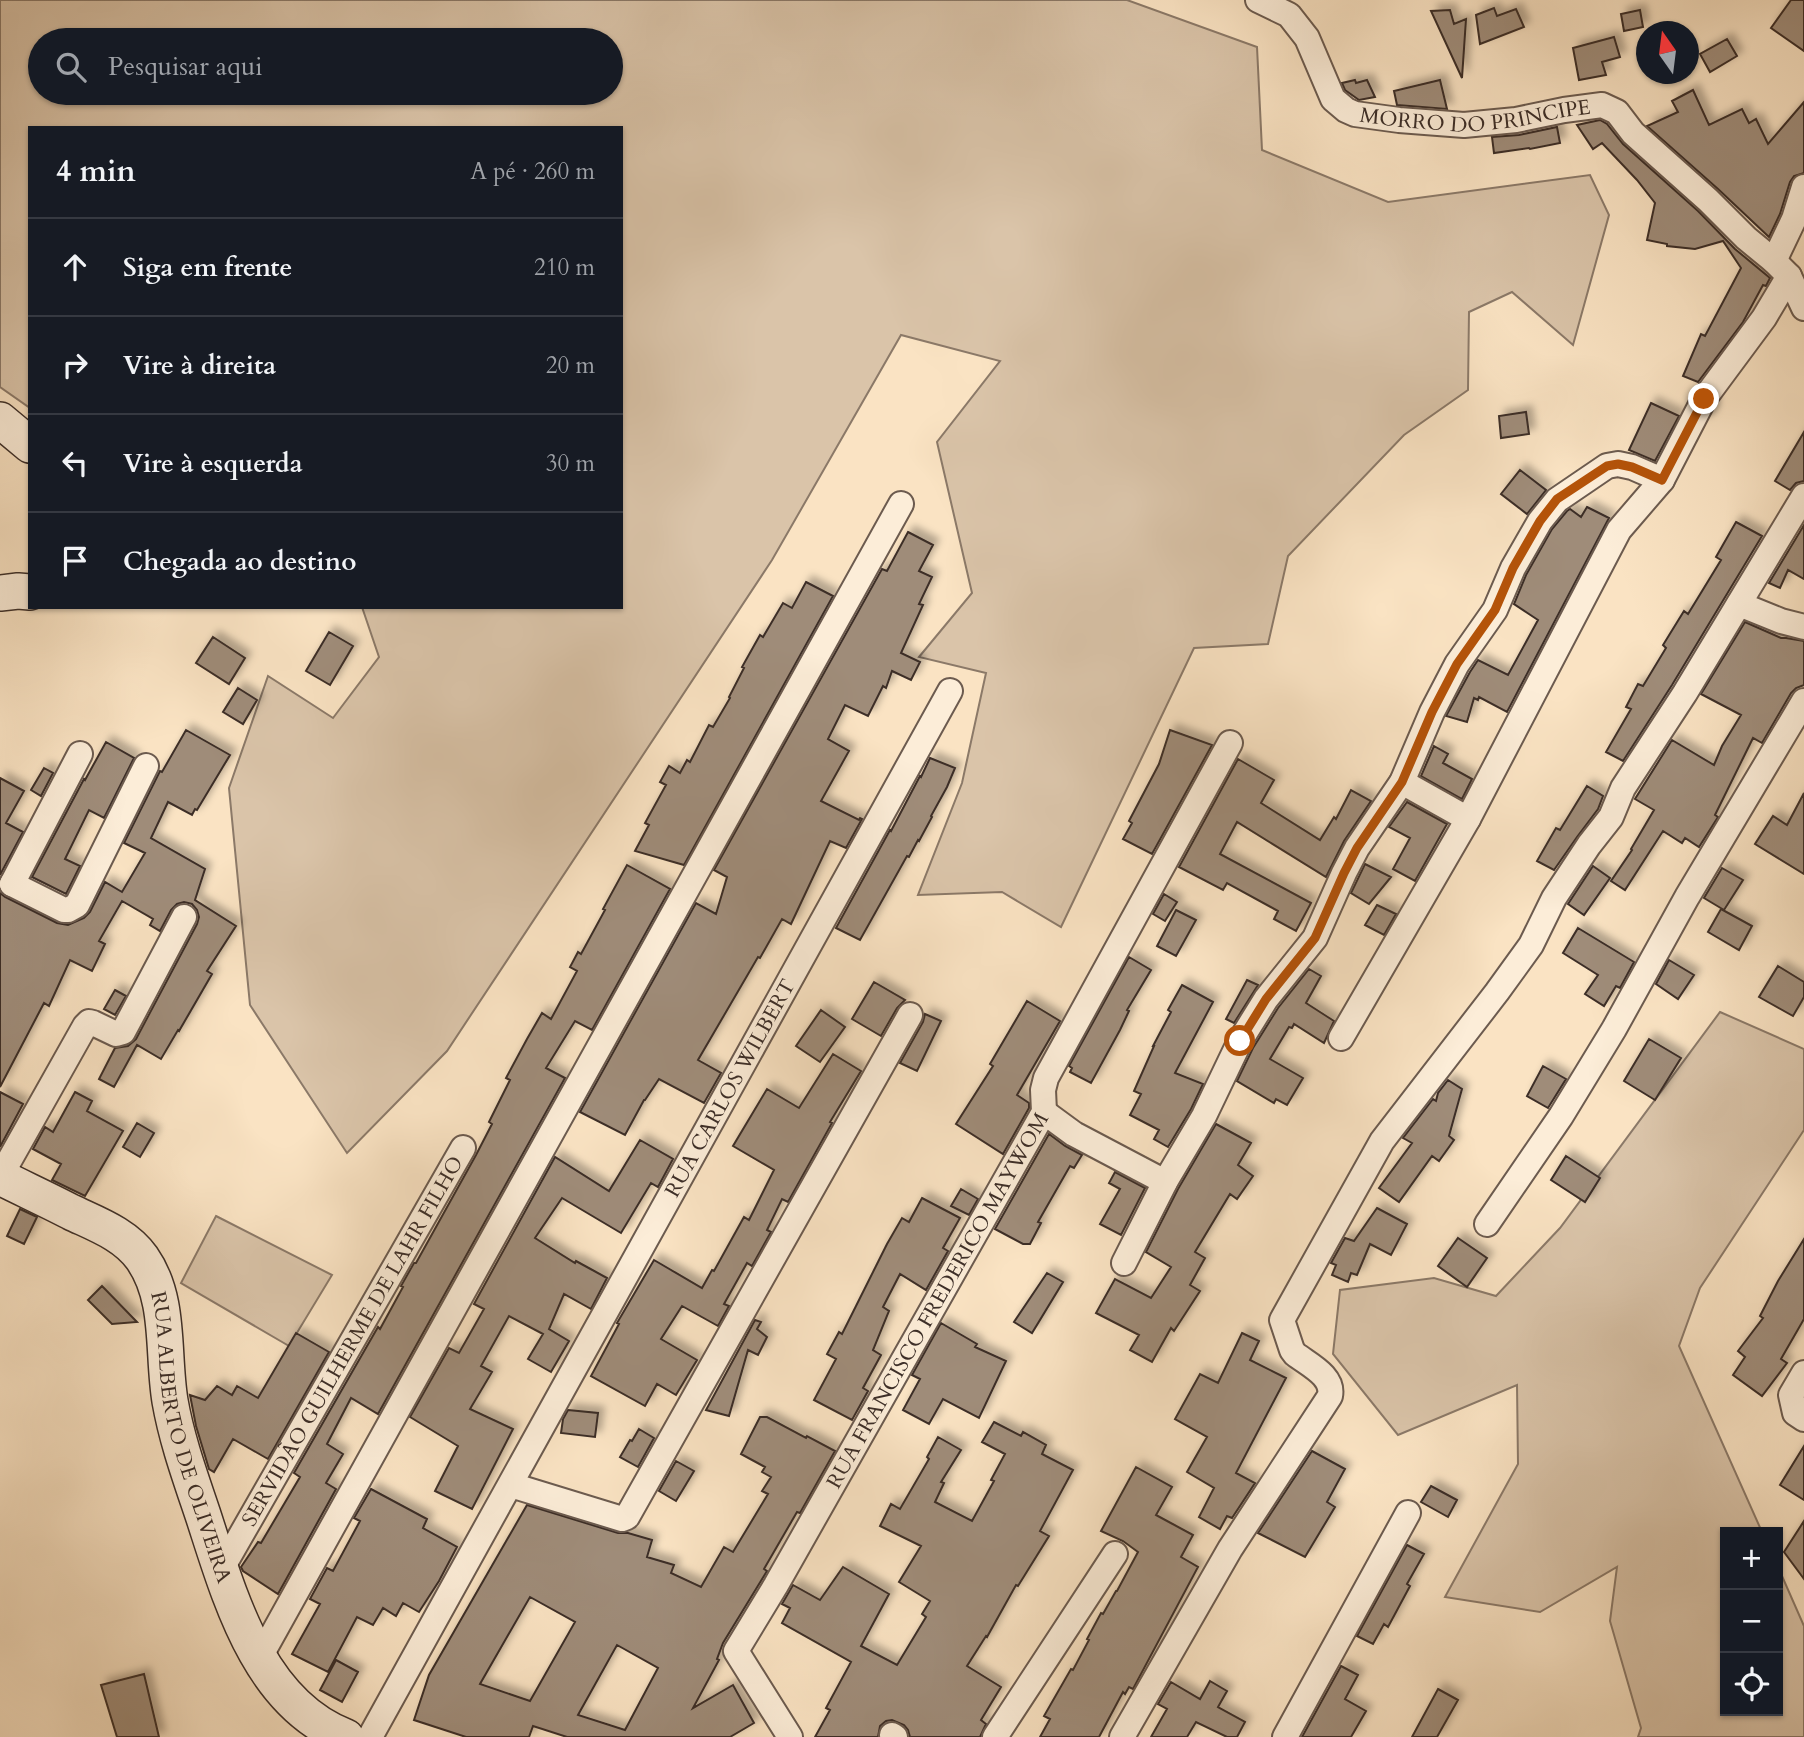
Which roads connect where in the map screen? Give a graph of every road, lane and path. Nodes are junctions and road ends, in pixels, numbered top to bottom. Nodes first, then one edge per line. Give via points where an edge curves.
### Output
1 (1258, 0) edge
2 (1804, 187) edge
3 (1782, 268) junction
4 (1804, 308) edge
5 (0, 420) edge
6 (28, 443) edge
7 (1662, 480) junction
8 (1804, 496) edge
9 (901, 504) dead end
10 (28, 592) edge
11 (0, 593) edge
12 (1739, 604) junction
13 (1804, 627) edge
14 (950, 691) dead end
15 (1804, 701) edge
16 (1230, 743) dead end
17 (80, 754) dead end
18 (146, 766) dead end
19 (1402, 782) junction
20 (1468, 819) junction
21 (6, 888) edge
22 (184, 917) dead end
23 (910, 1015) dead end
24 (1341, 1038) dead end
25 (1044, 1112) junction
26 (463, 1148) dead end
27 (0, 1177) edge
28 (1164, 1182) junction
29 (1487, 1224) dead end
30 (1124, 1263) dead end
31 (1804, 1373) edge
32 (1800, 1416) edge
33 (511, 1485) junction
34 (1408, 1513) dead end
35 (1115, 1554) dead end
36 (221, 1570) junction
37 (259, 1659) junction
38 (346, 1737) edge
39 (370, 1737) edge
40 (790, 1737) edge
41 (995, 1737) edge
42 (1122, 1737) edge
43 (1285, 1737) edge

1 - 3 street, MORRO DO PRINCIPE via 1289,15 1307,38 1333,99 1355,114 1464,125 1602,105 1616,112 1633,134
2 - 3 street
3 - 4 street, MORRO DO PRINCIPE
3 - 7 street via 1764,318 1704,399
5 - 6 street
7 - 19 street via 1618,464 1607,466 1557,499 1518,559 1495,610 1457,664
7 - 20 street via 1619,530
8 - 12 street
9 - 37 street
10 - 11 street
12 - 13 street
12 - 42 street via 1623,788 1611,817 1554,898 1531,944 1382,1141 1282,1320 1292,1350 1323,1374 1330,1396 1230,1549
14 - 33 street, RUA CARLOS WILBERT
15 - 29 street via 1568,1105
16 - 25 street, RUA FRANCISCO FREDERICO MAYWOM via 1046,1078
17 - 21 street
18 - 21 street via 77,905 64,910
19 - 20 street
19 - 28 street via 1357,848 1315,938 1266,999 1240,1041 1204,1116
20 - 24 street
22 - 27 street via 123,1032 116,1034 89,1022 85,1026
23 - 33 street via 627,1517 621,1519
25 - 28 street via 1074,1134
25 - 40 street, RUA FRANCISCO FREDERICO MAYWOM via 736,1651
26 - 36 street, SERVIDÃO GUILHERME DE LAHR FILHO
27 - 36 street, RUA ALBERTO DE OLIVEIRA via 121,1236 141,1255 155,1279 177,1437
28 - 30 street
31 - 32 street via 1791,1395
33 - 39 street, RUA CARLOS WILBERT
34 - 43 street
35 - 41 street
36 - 37 street, RUA ALBERTO DE OLIVEIRA
37 - 38 street, RUA ALBERTO DE OLIVEIRA via 318,1724

